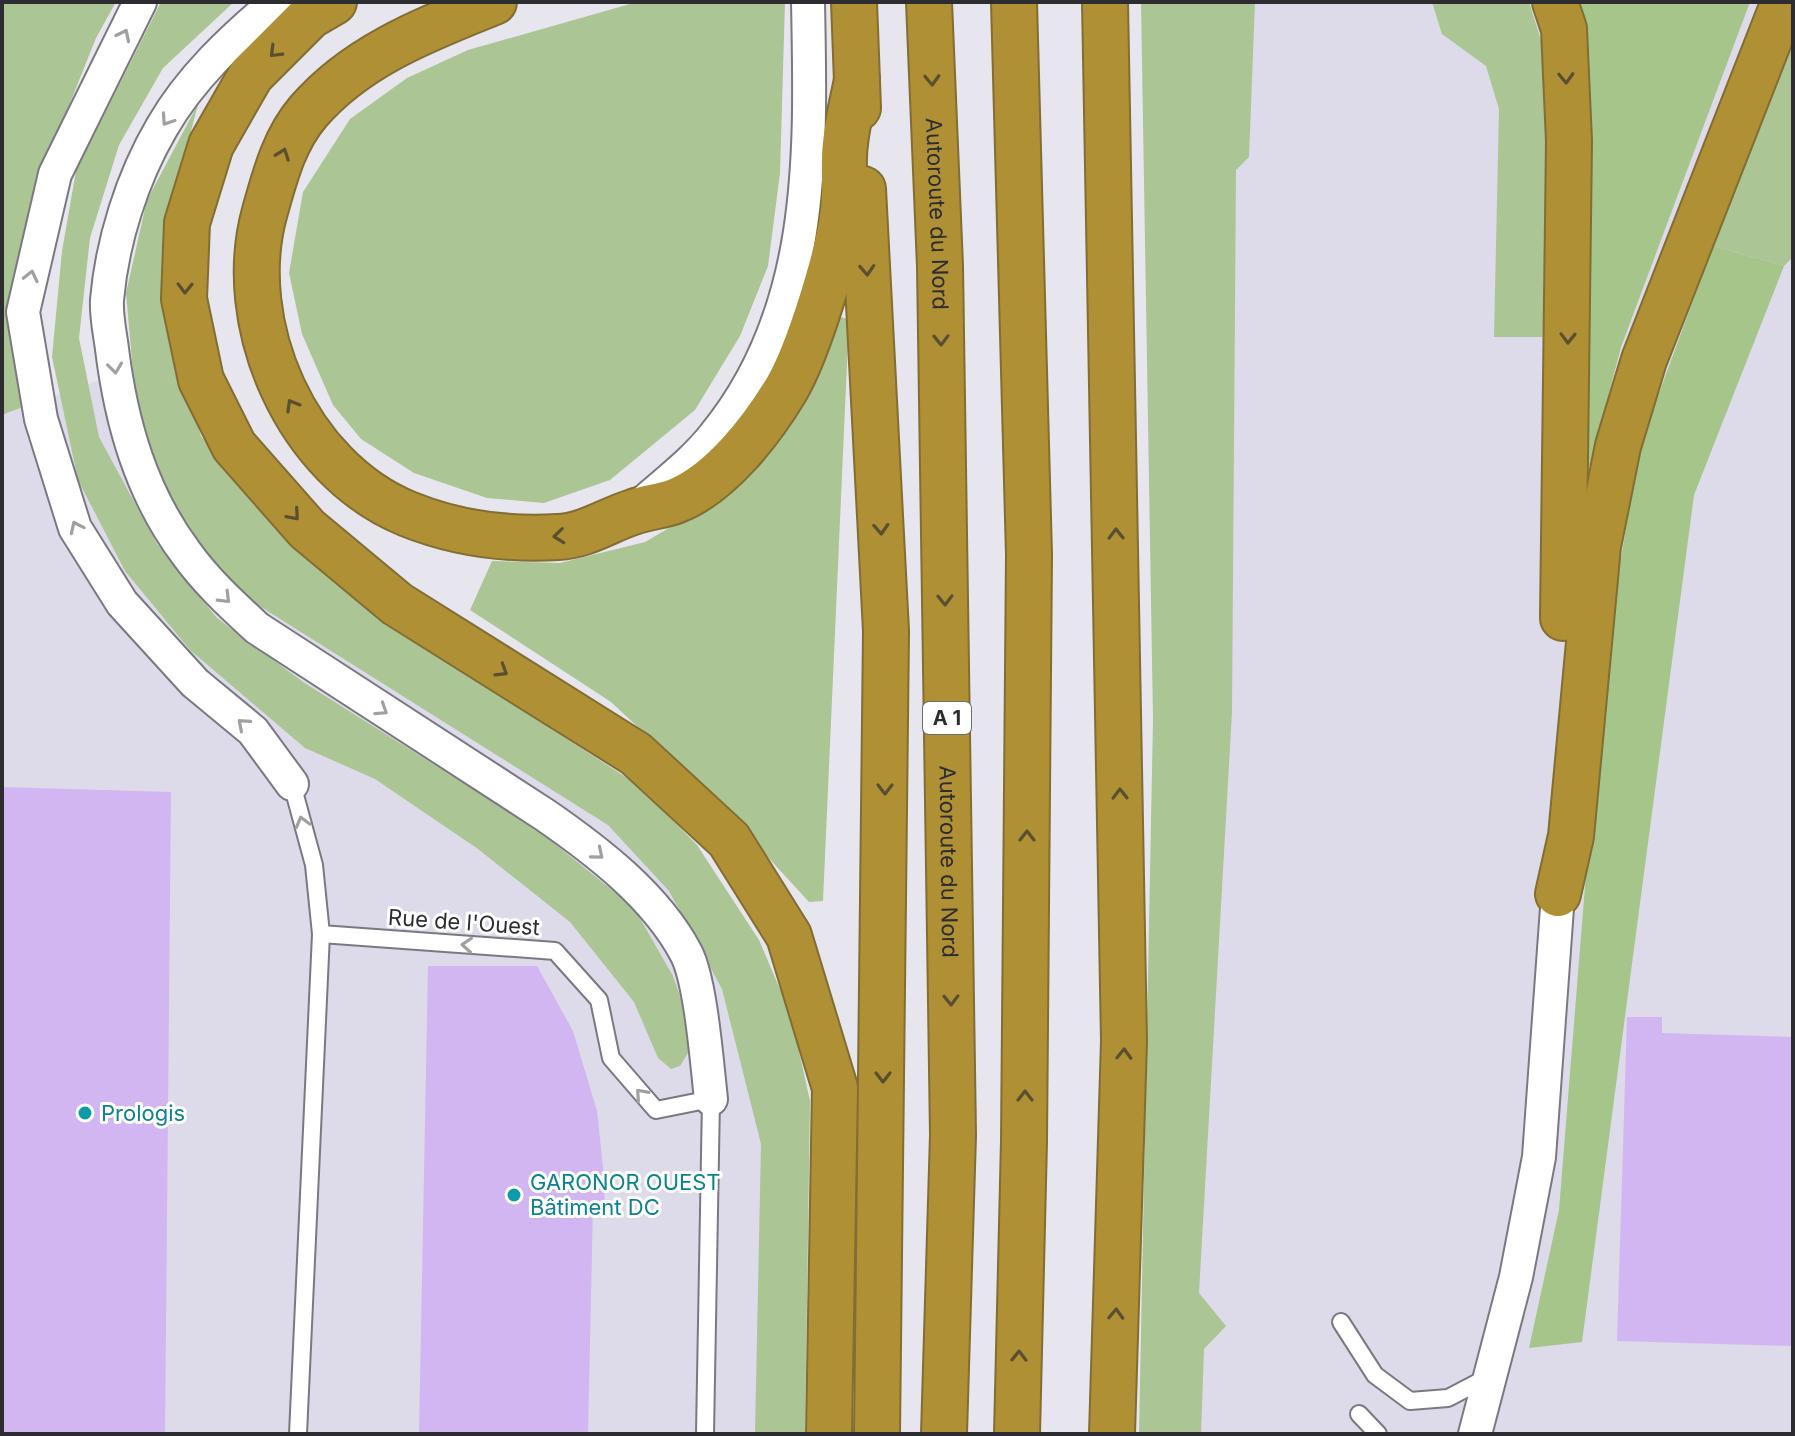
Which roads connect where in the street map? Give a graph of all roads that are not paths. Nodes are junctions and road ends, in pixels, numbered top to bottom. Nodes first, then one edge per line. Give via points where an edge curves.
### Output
1 (140, 2) edge
2 (276, 2) edge
3 (334, 2) edge
4 (494, 2) edge
5 (808, 2) edge
6 (854, 2) edge
7 (929, 2) edge
8 (1014, 2) edge
9 (1105, 2) edge
10 (1555, 2) edge
11 (1784, 2) edge
12 (857, 80) junction
13 (632, 512) junction
14 (292, 784) joint
15 (1558, 894) junction
16 (321, 934) junction
17 (711, 1099) junction
18 (1341, 1322) dead end
19 (1491, 1375) junction
20 (1359, 1414) dead end
21 (1111, 1420) edge
22 (298, 1434) edge
23 (705, 1434) edge
24 (829, 1434) edge
25 (877, 1434) edge
26 (944, 1434) edge
27 (1017, 1434) edge
28 (1378, 1434) edge
29 (1475, 1434) edge

14 -> 1 street via 253,731 195,683 122,603 75,528 41,419 23,312 55,174
2 -> 17 street via 214,58 162,126 116,244 107,303 118,394 143,477 185,552 257,628 545,815 631,882 687,954
3 -> 24 highway via 310,16 251,75 211,145 187,223 184,284 201,380 234,446 307,529 397,604 636,754 729,840 789,936 835,1088
13 -> 4 highway via 562,537 466,532 407,514 332,458 298,416 268,348 260,318 257,254 288,142 335,84 372,58
5 - 13 street via 806,204 785,302 759,370 713,437
6 - 12 highway
7 -> 26 highway, Autoroute du Nord / A 1 via 940,266 953,1135
27 -> 8 highway via 1029,555
21 -> 9 highway via 1124,1041
10 -> 15 highway via 1564,29 1569,141 1565,593 1552,833
11 - 15 highway via 1644,360 1618,446 1598,546 1571,836
12 - 13 highway via 845,146 843,210 817,313 787,387 738,457 678,500
12 -> 25 highway via 886,631
16 -> 14 lane via 314,865
15 - 19 street via 1539,1157
17 -> 16 lane, Rue de l'Ouest via 656,1110 611,1058 599,1000 555,951
16 - 22 lane
17 - 23 lane
18 - 19 lane via 1375,1375 1410,1401 1448,1398
19 - 29 street
20 - 28 lane

